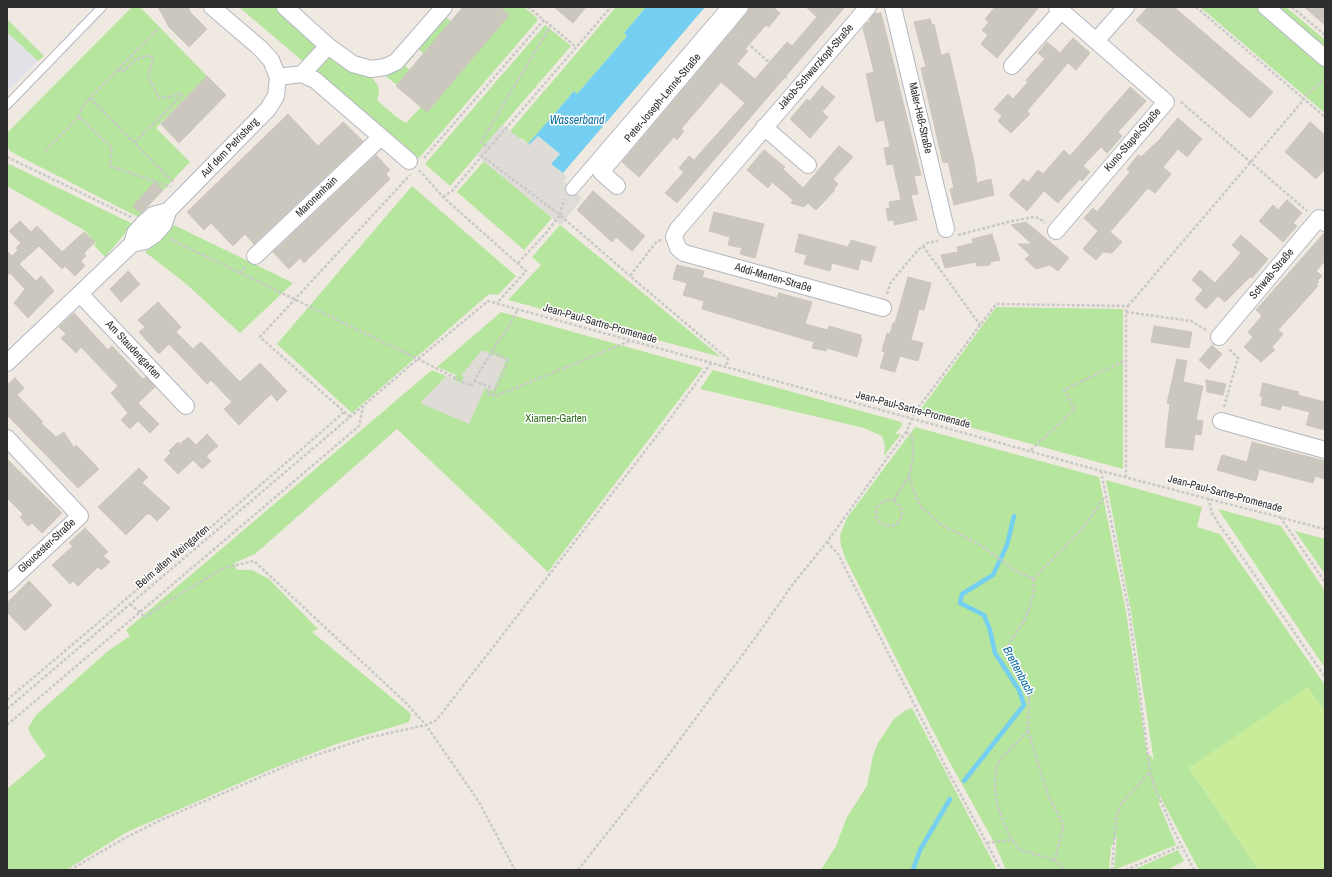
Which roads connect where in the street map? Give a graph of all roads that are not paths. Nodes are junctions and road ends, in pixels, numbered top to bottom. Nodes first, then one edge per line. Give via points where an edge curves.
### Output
1 (102, 7) edge
2 (212, 7) edge
3 (285, 7) edge
4 (444, 7) edge
5 (728, 7) edge
6 (740, 7) edge
7 (868, 7) edge
8 (893, 7) edge
9 (1126, 7) edge
10 (1266, 7) edge
11 (1059, 9) edge
12 (1096, 41) junction
13 (328, 46) junction
14 (1325, 58) edge
15 (1012, 66) dead end
16 (302, 74) junction
17 (278, 77) junction
18 (7, 105) edge
19 (764, 127) junction
20 (380, 138) junction
21 (416, 165) road end
22 (808, 165) dead end
23 (618, 186) dead end
24 (572, 189) road end
25 (1322, 220) edge
26 (1056, 231) road end
27 (950, 233) road end
28 (674, 235) joint
29 (255, 256) dead end
30 (80, 294) junction
31 (883, 308) road end
32 (1219, 337) road end
33 (7, 363) edge
34 (186, 406) dead end
35 (1221, 421) road end
36 (7, 438) edge
37 (1325, 450) edge
38 (7, 584) edge

1 - 18 lane via 68,36
2 - 17 street via 260,48 271,60
3 - 13 street
4 - 13 street via 396,62 385,67 371,69 358,66
5 - 24 street
6 - 23 street, Peter-Joseph-Lenné-Straße via 601,172
7 - 19 street, Jakob-Schwarzkopf-Straße
8 - 27 street, Maler-Heß-Straße
9 - 12 street
10 - 14 street
11 - 12 street, Kuno-Stapel-Straße
11 - 15 street, Kuno-Stapel-Straße
12 - 26 street, Kuno-Stapel-Straße via 1166,102
13 - 16 street
16 - 17 street
16 - 20 street via 315,80
17 - 30 street, Auf dem Petrisberg via 276,96 268,109 168,211 164,224 154,235 145,241 132,244
19 - 22 street
19 - 28 street, Jakob-Schwarzkopf-Straße
20 - 21 street
20 - 29 street, Maronenhain
25 - 32 street, Schwab-Straße
28 - 31 street, Addi-Merten-Straße via 675,243 684,253
30 - 33 street, Auf dem Petrisberg
30 - 34 street, Am Staudengarten
35 - 37 street
36 - 38 street, Gloucester-Straße via 80,516

